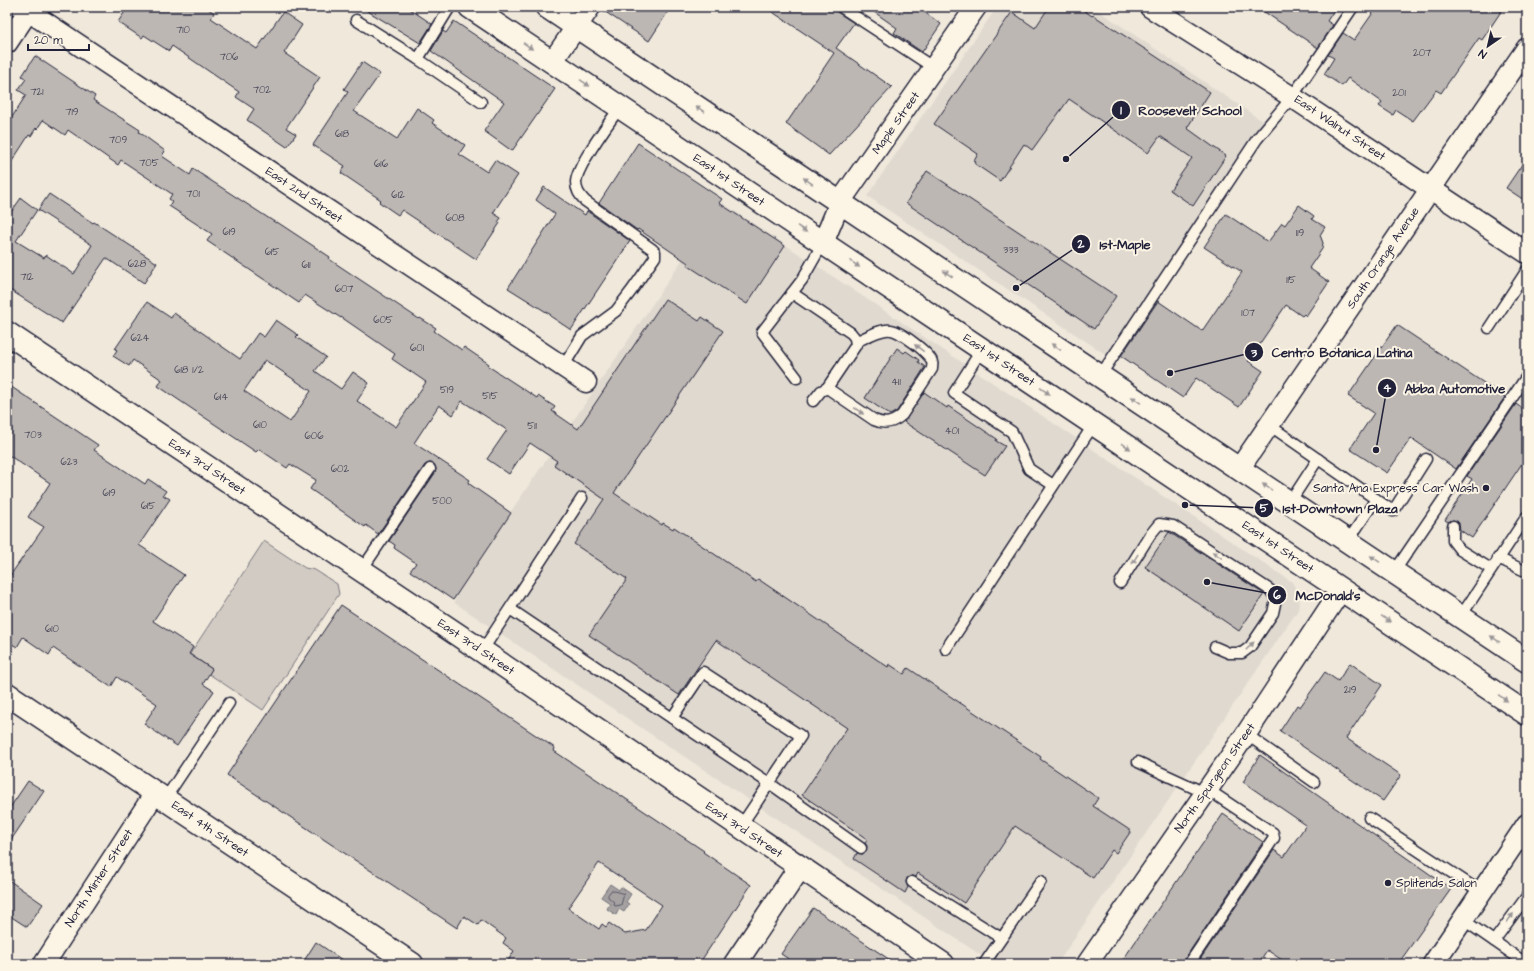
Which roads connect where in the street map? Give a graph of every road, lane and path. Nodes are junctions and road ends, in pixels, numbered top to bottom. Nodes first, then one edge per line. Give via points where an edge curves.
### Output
1 (450, 7) edge
2 (470, 7) edge
3 (547, 7) edge
4 (590, 7) edge
5 (841, 7) edge
6 (976, 7) edge
7 (1150, 7) edge
8 (1353, 7) edge
9 (27, 8) edge
10 (356, 20) dead end
11 (576, 26) junction
12 (7, 43) edge
13 (1527, 48) edge
14 (418, 59) junction
15 (552, 62) junction
16 (934, 68) junction
17 (1292, 97) junction
18 (481, 102) dead end
19 (620, 107) junction
20 (1431, 189) junction
21 (840, 202) junction
22 (823, 243) junction
23 (1527, 253) edge
24 (1527, 270) edge
25 (792, 293) junction
26 (1489, 328) dead end
27 (7, 333) edge
28 (856, 342) junction
29 (982, 349) junction
30 (563, 366) junction
31 (1100, 376) junction
32 (1527, 376) edge
33 (797, 378) dead end
34 (586, 382) dead end
35 (827, 388) junction
36 (813, 401) dead end
37 (1094, 424) junction
38 (1269, 425) junction
39 (1318, 458) junction
40 (1426, 459) dead end
41 (430, 469) dead end
42 (1239, 469) junction
43 (1054, 485) junction
44 (582, 498) dead end
45 (1376, 499) junction
46 (1290, 502) junction
47 (1527, 516) edge
48 (1453, 526) dead end
49 (1348, 541) junction
50 (1498, 558) junction
51 (1491, 569) junction
52 (361, 571) junction
53 (1394, 572) junction
54 (1527, 572) edge
55 (1120, 583) dead end
56 (1341, 590) junction
57 (510, 609) junction
58 (1461, 616) junction
59 (1215, 647) dead end
60 (946, 649) dead end
61 (482, 651) junction
62 (1527, 661) edge
63 (7, 694) edge
64 (228, 703) dead end
65 (1527, 714) edge
66 (672, 718) junction
67 (1246, 734) junction
68 (1138, 762) dead end
69 (1314, 782) dead end
70 (769, 783) junction
71 (1206, 791) junction
72 (160, 796) junction
73 (1369, 818) dead end
74 (740, 827) junction
75 (1525, 831) edge
76 (861, 848) dead end
77 (800, 868) junction
78 (1041, 881) dead end
79 (912, 882) dead end
80 (1481, 892) junction
81 (1527, 896) edge
82 (1462, 919) junction
83 (1001, 938) junction
84 (1494, 941) junction
85 (399, 960) edge
86 (44, 964) edge
87 (735, 964) edge
88 (943, 964) edge
89 (984, 964) edge
90 (1087, 964) edge
91 (1189, 964) edge
92 (1433, 964) edge
93 (1527, 964) edge

1 - 14 lane
2 -> 15 main road, East 1st Street
3 - 11 main road
4 - 11 street
5 - 16 lane
6 - 16 street, Maple Street
7 - 17 street, East Walnut Street
8 - 17 lane
9 - 12 street
9 - 30 street, East 2nd Street
10 - 14 lane
11 - 15 street
21 -> 11 main road
13 - 20 street, South Orange Avenue
14 - 18 lane
15 -> 19 main road, East 1st Street
16 - 21 street, Maple Street
17 - 20 street, East Walnut Street
17 - 31 lane via 1257,139
19 -> 22 main road, East 1st Street
19 - 30 lane via 582,165 576,181 578,192 585,202 652,249 655,252 654,257 616,311 582,336
20 - 23 street, East Walnut Street
20 - 38 street, South Orange Avenue
21 - 22 street, Maple Street
31 -> 21 main road
22 - 25 lane
22 -> 29 main road, East 1st Street
24 - 26 lane
25 - 28 lane via 851,333
25 - 33 lane via 762,332
27 - 52 main road, East 3rd Street
28 - 35 lane
35 -> 28 lane via 874,420 890,423 902,415 932,368 928,355 891,330
29 -> 37 main road, East 1st Street
29 - 43 lane via 954,393 1012,432 1029,469
30 - 34 street, East 2nd Street
42 -> 31 main road
32 - 53 lane
35 - 36 lane
37 - 43 lane
37 -> 56 main road, East 1st Street
38 - 39 lane
38 - 42 street, South Orange Avenue
39 - 45 lane
39 - 46 lane
40 - 45 lane via 1393,511
41 - 52 lane
46 -> 42 main road
43 - 60 lane
44 - 57 lane
45 - 49 lane
46 - 49 main road
47 - 50 lane
48 - 51 lane via 1453,541 1460,550
53 -> 49 main road
50 - 51 lane
50 - 54 lane
51 - 58 lane
52 - 61 main road, East 3rd Street
53 - 58 main road
59 -> 55 lane via 1229,653 1242,653 1250,647 1273,613 1276,598 1270,590 1173,526 1159,524
56 -> 65 main road, East 1st Street
56 - 67 street, North Spurgeon Street
57 - 61 lane
57 - 66 lane
62 -> 58 main road
61 - 74 main road, East 3rd Street
63 - 72 main road, East 4th Street
64 - 72 lane
66 - 70 lane
66 - 70 lane via 703,672 801,736
67 - 69 lane
67 - 71 street, North Spurgeon Street
68 - 71 lane
70 - 74 lane
70 - 76 lane
71 - 90 street, North Spurgeon Street
71 - 91 lane via 1273,833 1274,838
72 - 85 main road, East 4th Street
72 - 86 street, North Minter Street
73 - 80 lane
74 - 77 main road, East 3rd Street
75 - 80 street
77 - 87 main road
77 - 88 main road, East 3rd Street
78 - 83 lane
79 - 83 lane
80 - 82 street
84 -> 81 lane
82 - 84 lane
82 - 92 street
83 - 89 lane
84 - 93 lane

